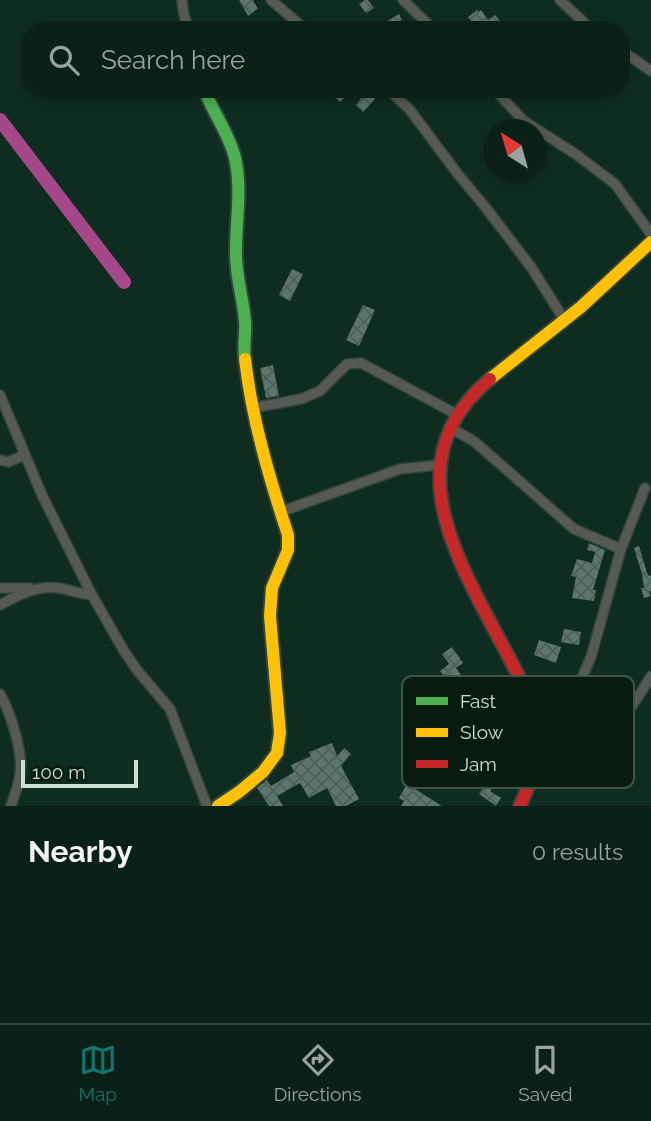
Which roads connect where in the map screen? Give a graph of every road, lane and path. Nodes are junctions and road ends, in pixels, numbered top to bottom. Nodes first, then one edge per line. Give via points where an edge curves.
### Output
1 (183, 0) edge
2 (271, 0) edge
3 (560, 0) edge
4 (407, 2) edge
5 (186, 21) edge
6 (296, 21) edge
7 (425, 21) edge
8 (582, 21) edge
9 (630, 56) edge
10 (651, 71) edge
11 (207, 98) edge
12 (397, 98) edge
13 (502, 98) edge
14 (651, 234) edge
15 (651, 242) edge
16 (565, 321) junction
17 (0, 395) edge
18 (252, 408) junction
19 (456, 414) junction
20 (449, 427) junction
21 (25, 455) junction
22 (0, 460) edge
23 (439, 465) junction
24 (645, 488) dead end
25 (281, 512) junction
26 (621, 549) junction
27 (0, 588) edge
28 (40, 588) junction
29 (92, 595) junction
30 (0, 605) edge
31 (520, 676) edge
32 (583, 676) edge
33 (651, 676) edge
34 (0, 694) edge
35 (634, 703) edge
36 (528, 788) edge
37 (11, 806) edge
38 (207, 806) edge
39 (218, 806) edge
40 (520, 806) edge

1 - 5 street
2 - 6 street
3 - 8 street
4 - 7 street
9 - 10 street
11 - 18 street via 230,138 239,177 235,256
12 - 16 street via 531,267
13 - 14 street via 524,121 615,184
15 - 16 street
16 - 19 street via 485,383
17 - 21 street
18 - 19 street via 302,399 320,391 347,364 361,363
18 - 25 street
19 - 20 street
20 - 23 street
20 - 26 street via 475,442 574,529
21 - 22 street via 9,462
21 - 29 street
23 - 25 street via 400,468
23 - 31 street via 448,532
24 - 26 street
25 - 39 street via 288,550 272,588 270,616 280,733 277,753 263,772
26 - 32 street
27 - 28 street
28 - 29 street
28 - 30 street
29 - 38 street via 137,670 170,709
33 - 35 street
34 - 37 street via 21,761
36 - 40 street

